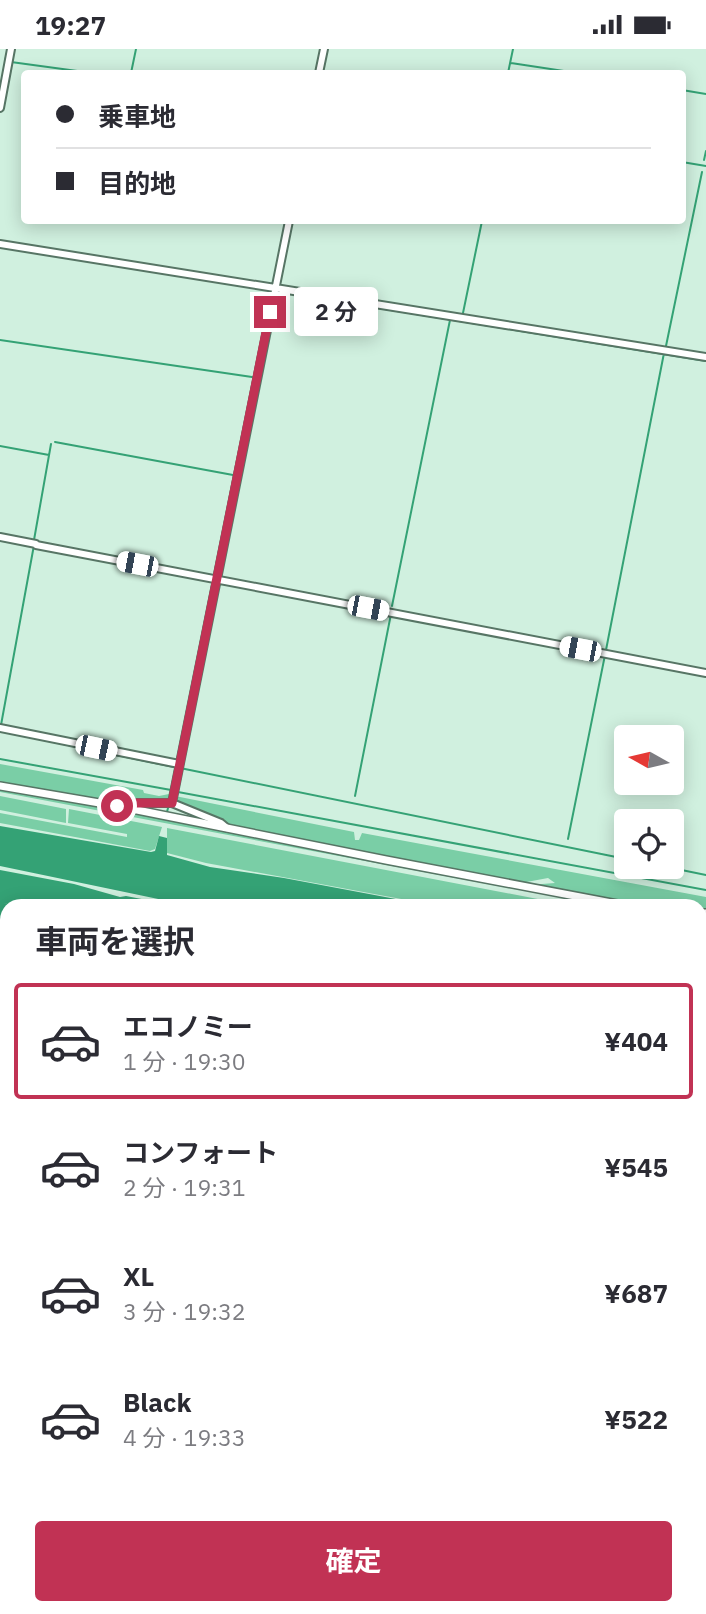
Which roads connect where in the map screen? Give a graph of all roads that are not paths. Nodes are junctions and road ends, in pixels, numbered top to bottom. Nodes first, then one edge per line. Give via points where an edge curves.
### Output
1 (11, 49) edge
2 (324, 49) edge
3 (320, 70) edge
4 (0, 108) edge
5 (288, 224) edge
6 (0, 244) edge
7 (275, 287) junction
8 (706, 357) edge
9 (0, 537) edge
10 (214, 579) junction
11 (706, 673) edge
12 (0, 728) edge
13 (177, 765) junction
14 (0, 786) edge
15 (172, 803) junction
16 (117, 806) junction
17 (227, 828) junction
18 (591, 899) edge

1 - 4 street
2 - 3 street
5 - 7 street
6 - 7 street
7 - 8 street
7 - 10 street
9 - 10 street
10 - 11 street
10 - 13 street
12 - 13 street
13 - 15 street
14 - 16 street
15 - 16 street
15 - 17 street
16 - 17 street
17 - 18 street

